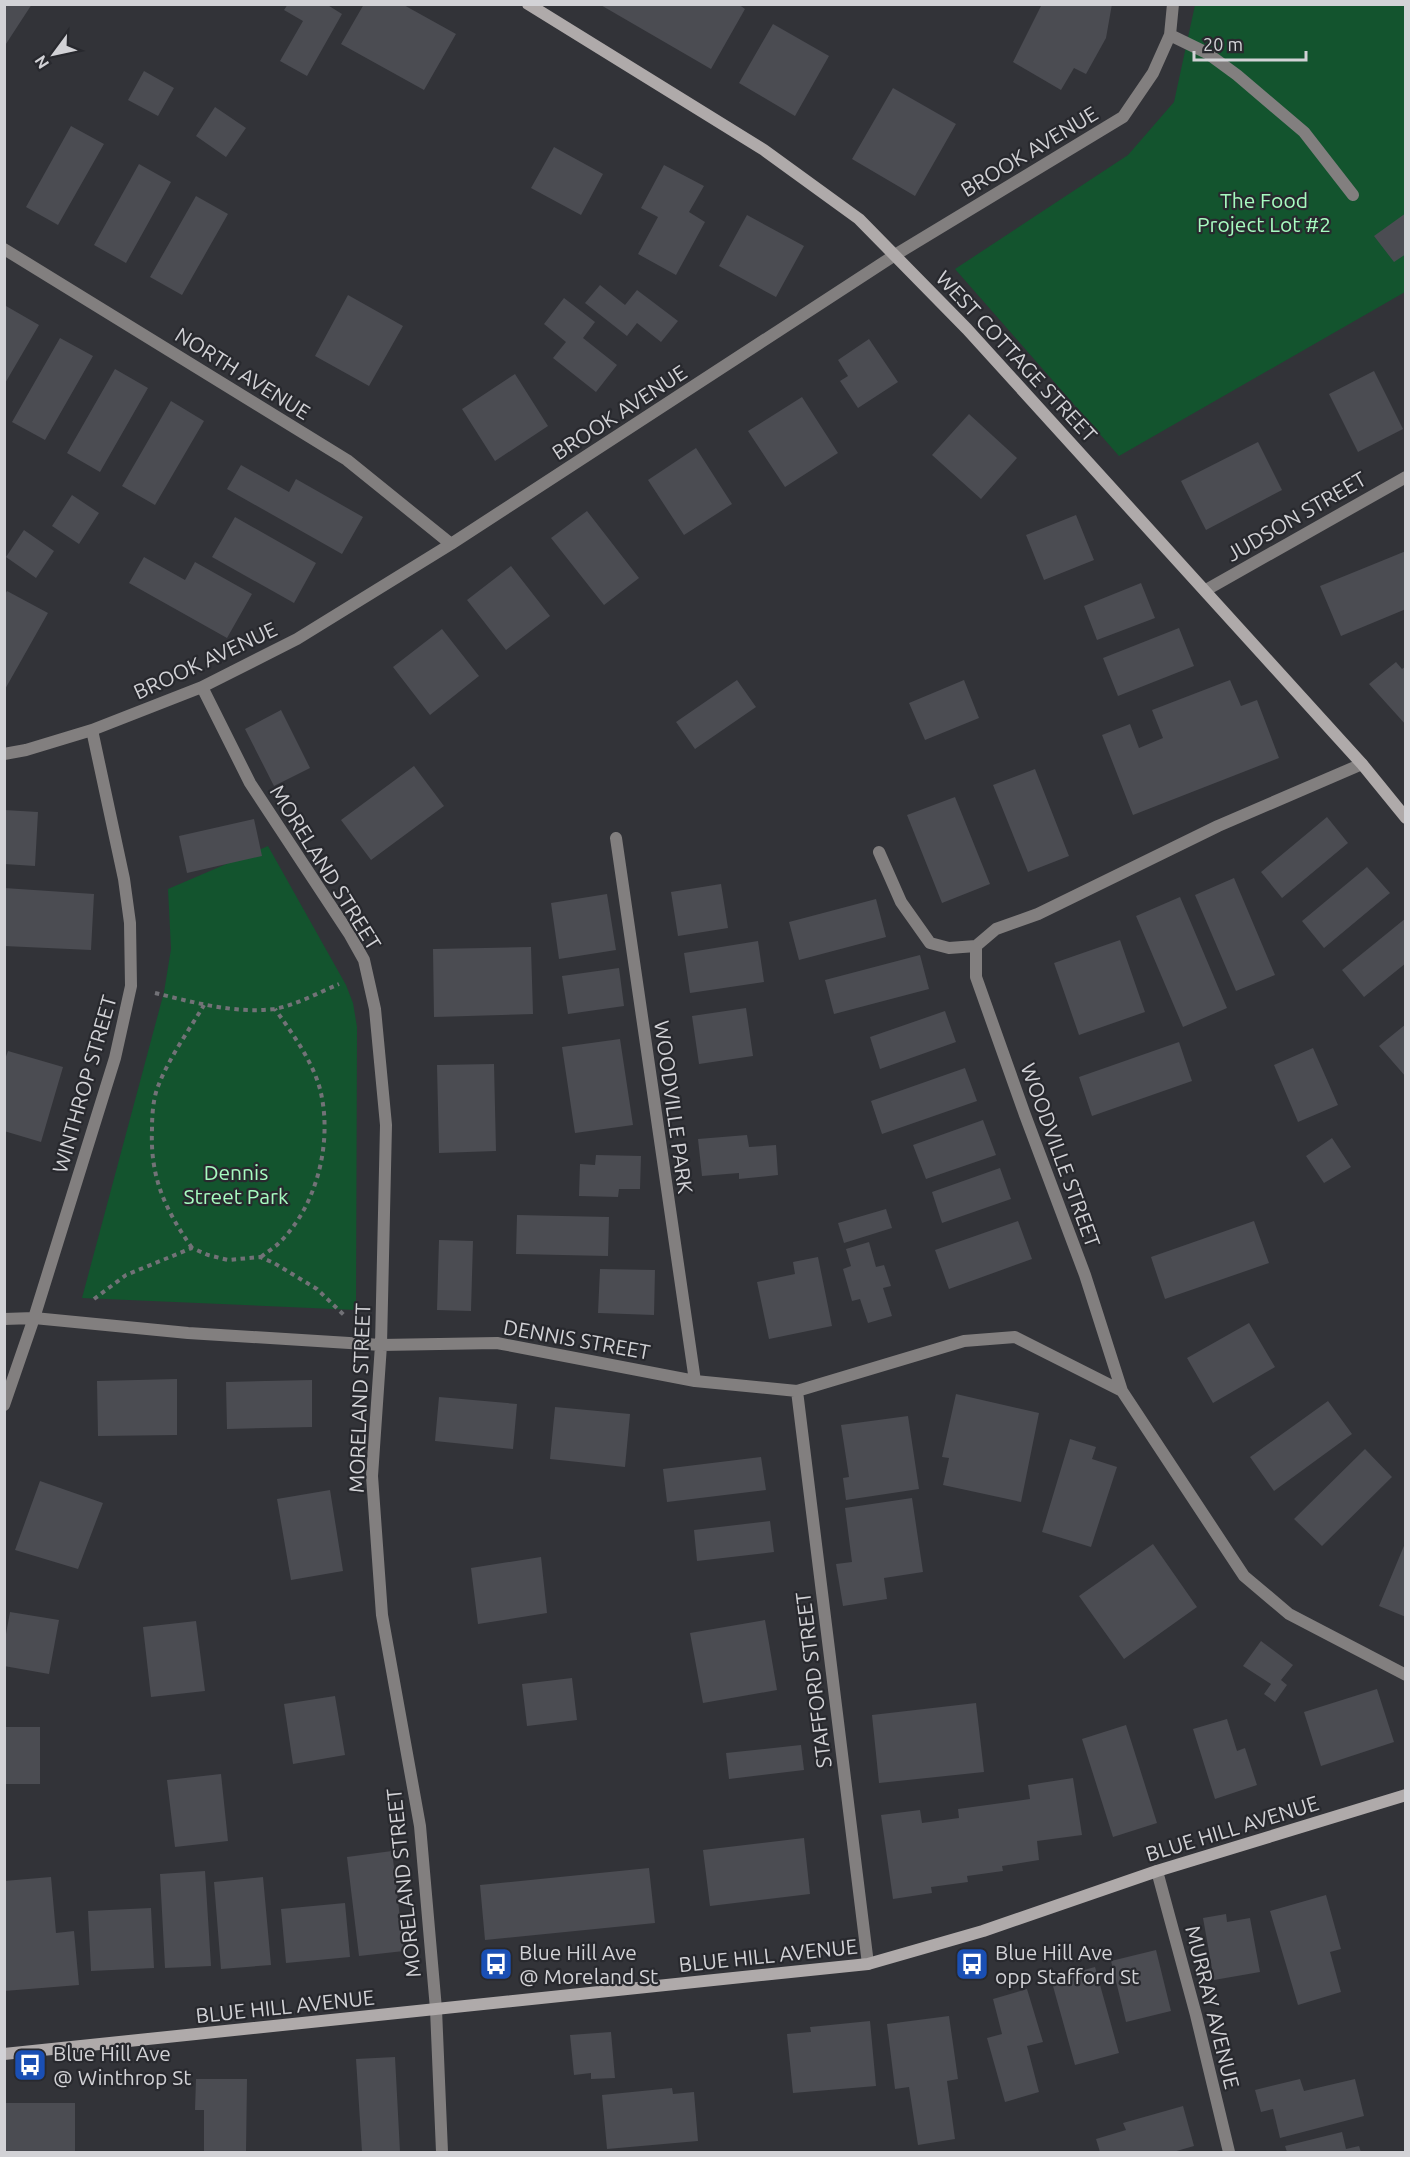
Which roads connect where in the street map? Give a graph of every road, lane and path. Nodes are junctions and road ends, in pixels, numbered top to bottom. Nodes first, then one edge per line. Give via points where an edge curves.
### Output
1 (528, 4) edge
2 (1173, 4) edge
3 (1170, 35) junction
4 (1353, 195) dead end
5 (4, 249) edge
6 (895, 255) junction
7 (1406, 477) edge
8 (451, 544) junction
9 (1206, 590) junction
10 (202, 687) junction
11 (92, 730) junction
12 (4, 754) edge
13 (1362, 764) junction
14 (1406, 818) edge
15 (616, 838) dead end
16 (879, 852) dead end
17 (976, 946) junction
18 (339, 984) dead end
19 (153, 992) dead end
20 (204, 1005) junction
21 (275, 1009) junction
22 (192, 1248) junction
23 (260, 1257) junction
24 (87, 1303) dead end
25 (346, 1316) dead end
26 (34, 1318) junction
27 (4, 1319) edge
28 (381, 1345) junction
29 (694, 1381) junction
30 (797, 1391) junction
31 (1122, 1391) junction
32 (4, 1405) edge
33 (1406, 1675) edge
34 (1406, 1795) edge
35 (1157, 1871) junction
36 (868, 1964) junction
37 (436, 2009) junction
38 (4, 2054) edge
39 (442, 2152) edge
40 (1229, 2152) edge

1 - 6 main road, WEST COTTAGE STREET via 764,150 858,219
2 - 3 street, BROOK AVENUE
3 - 4 street via 1207,53 1304,132
3 - 6 street, BROOK AVENUE via 1153,73 1123,117
5 - 8 street, NORTH AVENUE via 347,460
6 - 8 street, BROOK AVENUE
6 - 9 main road, WEST COTTAGE STREET via 968,329
7 - 9 street, JUDSON STREET
8 - 10 street, BROOK AVENUE via 297,639
9 - 13 main road, WEST COTTAGE STREET
10 - 11 street, BROOK AVENUE
10 - 28 street, MORELAND STREET via 250,783 364,960 375,1009 386,1125
11 - 12 street, BROOK AVENUE
11 - 26 street, WINTHROP STREET via 124,879 130,923 131,986 115,1058
13 - 14 main road, WEST COTTAGE STREET
13 - 17 street via 1218,826 1038,914 996,929
15 - 29 street, WOODVILLE PARK
16 - 17 street via 902,902 930,943 949,948
17 - 31 street, WOODVILLE STREET via 976,977 1085,1275
18 - 21 path
19 - 20 path
20 - 21 path
20 - 22 path via 170,1060 157,1090 152,1125 151,1153 157,1186 173,1221
21 - 23 path via 294,1035 320,1087 324,1140 310,1197 279,1243
22 - 23 path via 228,1260
22 - 24 path via 126,1275
23 - 25 path via 317,1289
26 - 27 street, DENNIS STREET
26 - 28 street, DENNIS STREET via 188,1333
26 - 32 street, WINTHROP STREET
28 - 29 street, DENNIS STREET via 497,1343
28 - 37 street, MORELAND STREET via 372,1476 382,1615 420,1826
29 - 30 street, DENNIS STREET
30 - 31 street, DENNIS STREET via 964,1341 1014,1337
30 - 36 street, STAFFORD STREET
31 - 33 street, WOODVILLE STREET via 1244,1576 1289,1614
34 - 35 main road, BLUE HILL AVENUE
35 - 36 main road, BLUE HILL AVENUE via 983,1931
35 - 40 street, MURRAY AVENUE
36 - 37 main road, BLUE HILL AVENUE
37 - 38 main road, BLUE HILL AVENUE
37 - 39 street, MORELAND STREET

